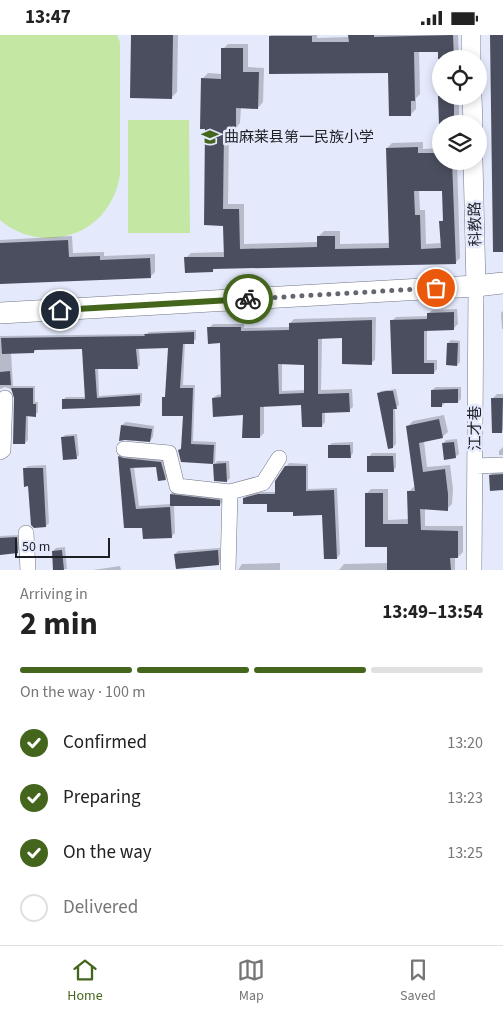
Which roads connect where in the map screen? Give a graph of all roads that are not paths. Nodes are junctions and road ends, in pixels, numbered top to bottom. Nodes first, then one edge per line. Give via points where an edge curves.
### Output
1 (471, 35) edge
2 (471, 50) edge
3 (473, 170) edge
4 (503, 283) edge
5 (476, 286) junction
6 (0, 313) edge
7 (5, 397) dead end
8 (124, 449) dead end
9 (0, 452) edge
10 (279, 458) dead end
11 (503, 465) edge
12 (475, 466) junction
13 (230, 492) junction
14 (26, 533) dead end
15 (28, 570) edge
16 (228, 570) edge
17 (474, 570) edge

1 - 2 street
3 - 5 street, 科教路
4 - 5 main road
5 - 6 main road
5 - 12 street, 江才巷
7 - 9 street via 3,450
8 - 13 street via 169,453 177,486
10 - 13 street via 263,483
11 - 12 street
12 - 17 street, 江才巷
13 - 16 street
14 - 15 street

